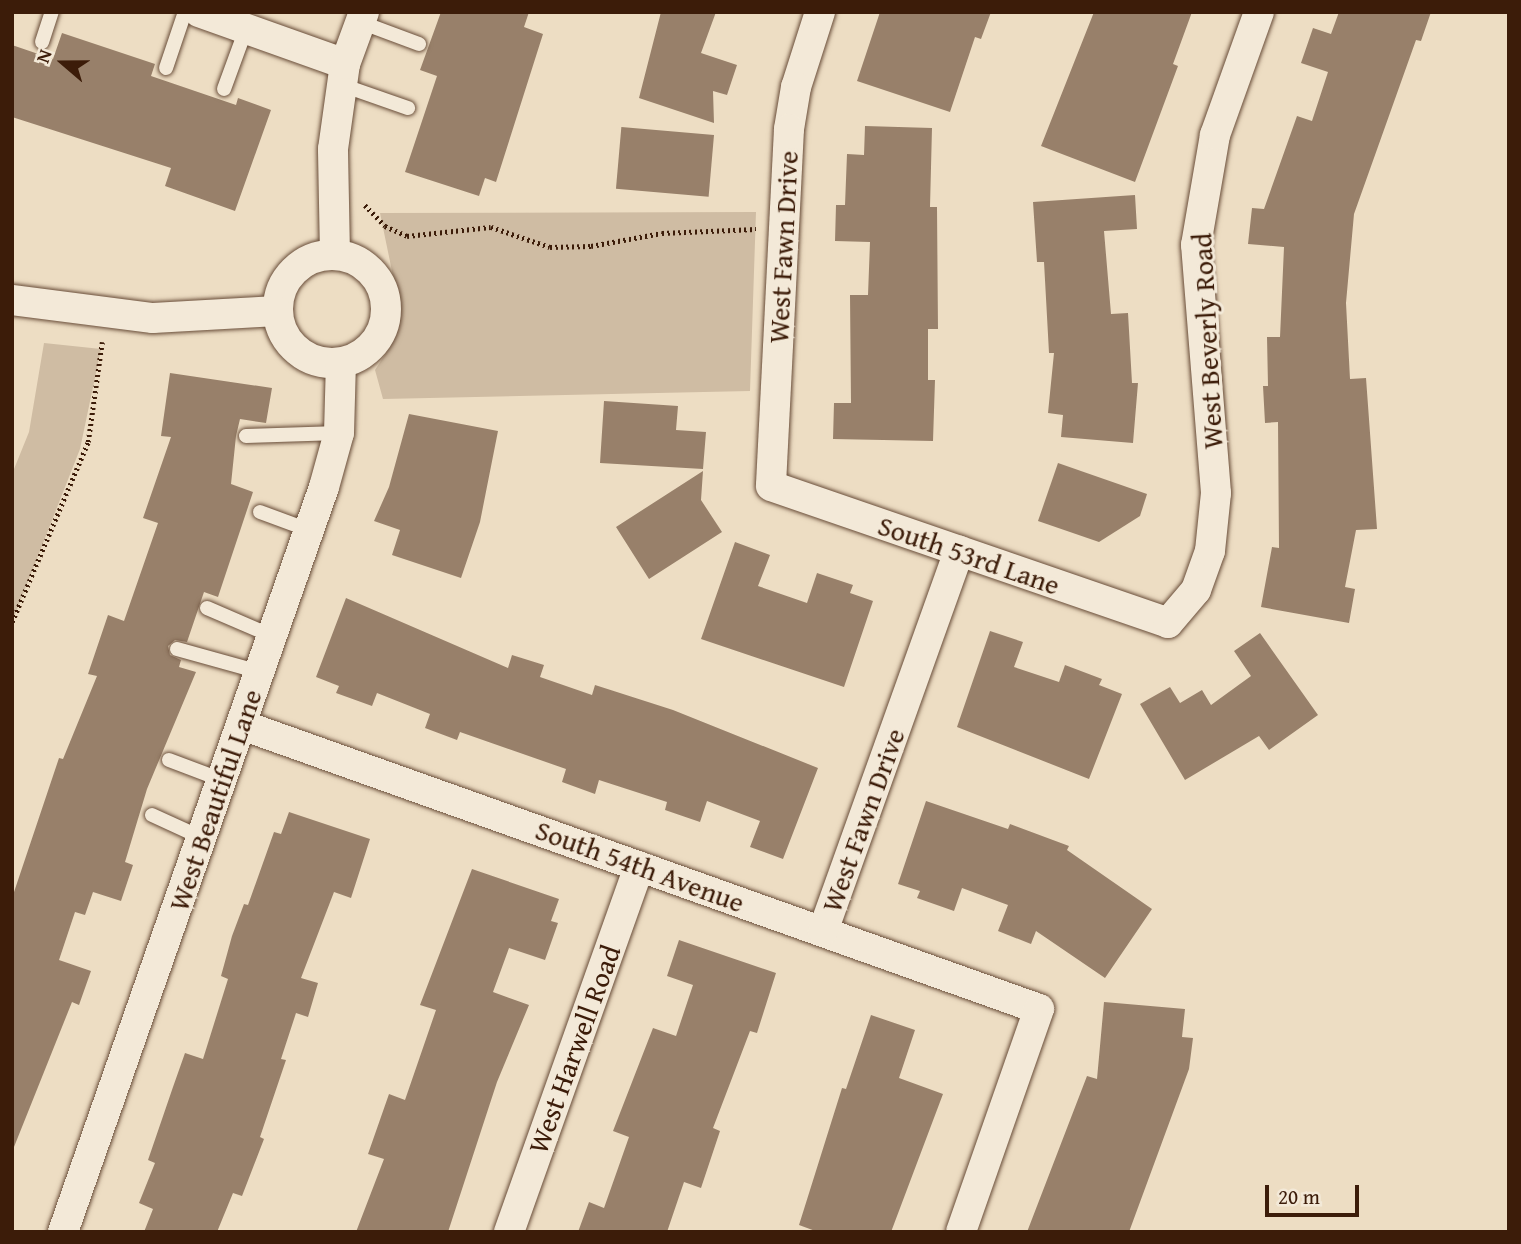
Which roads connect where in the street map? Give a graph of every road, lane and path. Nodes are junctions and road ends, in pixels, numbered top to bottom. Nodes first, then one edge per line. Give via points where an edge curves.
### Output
1 (52, 12) edge
2 (185, 12) edge
3 (199, 12) edge
4 (820, 12) edge
5 (1259, 12) edge
6 (362, 17) edge
7 (246, 29) junction
8 (42, 42) dead end
9 (419, 44) dead end
10 (166, 68) dead end
11 (344, 75) junction
12 (224, 89) dead end
13 (408, 108) dead end
14 (333, 202) junction
15 (785, 230) junction
16 (335, 255) junction
17 (12, 300) edge
18 (277, 311) junction
19 (105, 314) junction
20 (341, 363) junction
21 (339, 433) junction
22 (246, 436) dead end
23 (771, 486) joint
24 (260, 512) dead end
25 (309, 530) junction
26 (959, 551) junction
27 (207, 608) dead end
28 (12, 622) edge
29 (1168, 623) joint
30 (272, 636) junction
31 (177, 649) dead end
32 (260, 672) junction
33 (242, 725) junction
34 (169, 760) dead end
35 (222, 780) junction
36 (152, 815) dead end
37 (202, 838) junction
38 (639, 866) junction
39 (823, 931) junction
40 (63, 1232) edge
41 (509, 1232) edge
42 (961, 1232) edge

1 - 8 lane
2 - 10 lane
3 - 7 street
4 - 15 street, West Fawn Drive via 791,118
5 - 29 street, West Beverly Road via 1215,135 1196,245 1216,492 1210,551 1196,590
6 - 9 lane
6 - 11 street
7 - 11 street
7 - 12 lane
11 - 13 lane
11 - 14 street via 333,149
14 - 15 path via 369,205 386,226 407,236 491,227 551,247 592,246 662,233
14 - 16 street
15 - 23 street, West Fawn Drive
16 - 18 street via 300,265 284,285
16 - 20 street via 368,268 385,300 380,335 369,349
17 - 19 street
18 - 19 street via 153,318
18 - 20 street via 289,344 302,356 319,363
19 - 28 path via 88,442
20 - 21 street, West Beautiful Lane
21 - 22 lane
21 - 25 street, West Beautiful Lane
23 - 26 street, South 53rd Lane
24 - 25 lane
25 - 30 street, West Beautiful Lane
26 - 29 street, South 53rd Lane
26 - 39 street, West Fawn Drive
27 - 30 lane
30 - 32 street, West Beautiful Lane
31 - 32 lane
32 - 33 street, West Beautiful Lane
33 - 35 street, West Beautiful Lane
33 - 38 street, South 54th Avenue
34 - 35 lane
35 - 37 street, West Beautiful Lane
36 - 37 lane
37 - 40 street, West Beautiful Lane
38 - 39 street, South 54th Avenue
38 - 41 street, West Harwell Road
39 - 42 street, South 54th Avenue via 1039,1009

